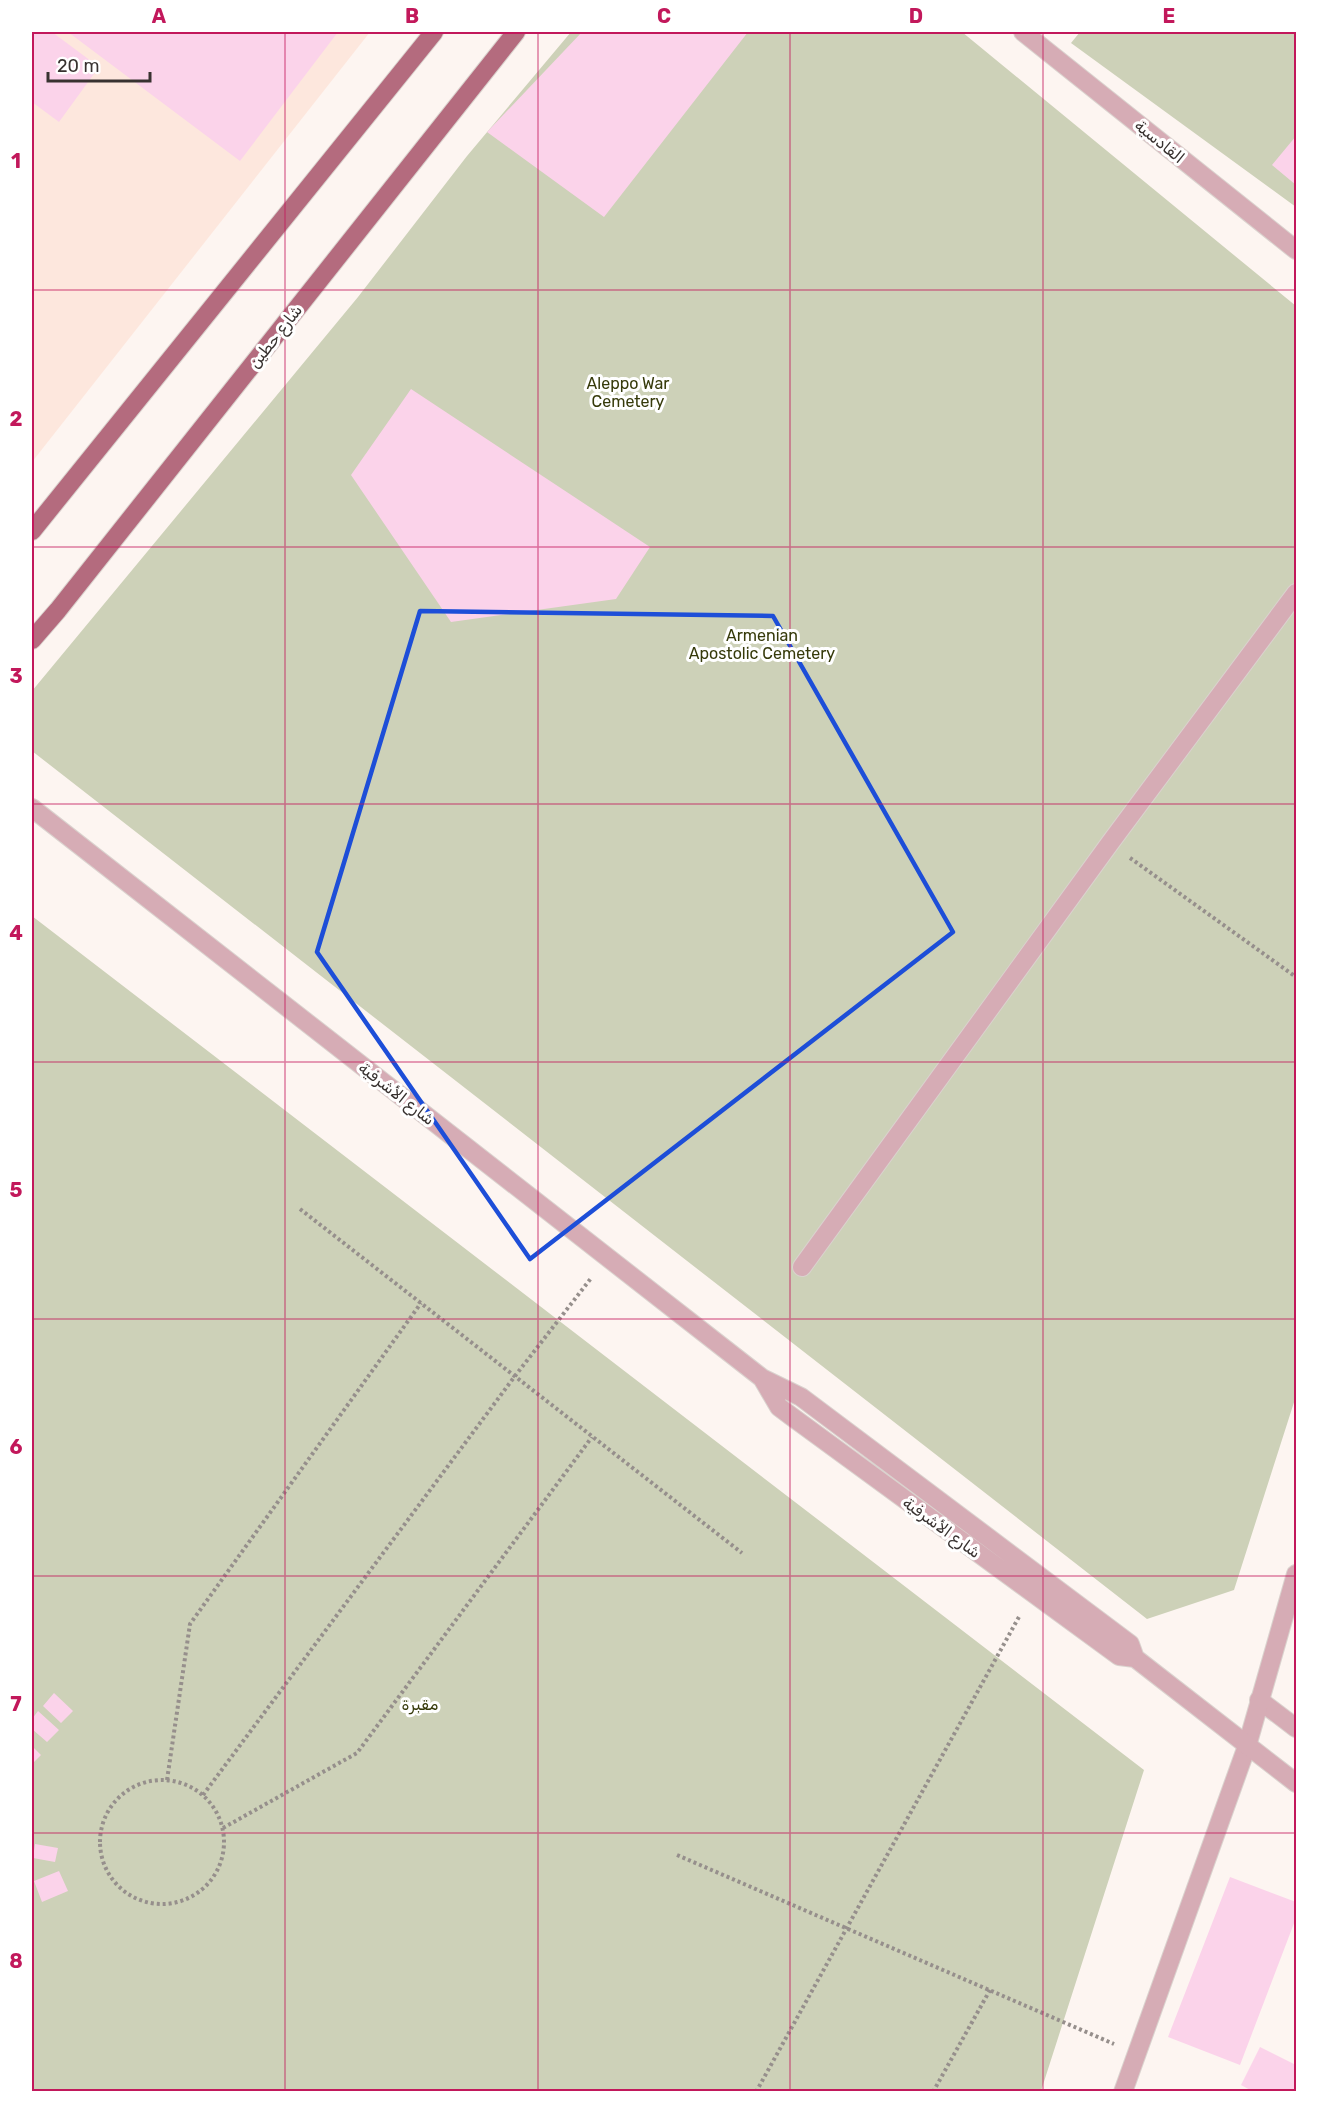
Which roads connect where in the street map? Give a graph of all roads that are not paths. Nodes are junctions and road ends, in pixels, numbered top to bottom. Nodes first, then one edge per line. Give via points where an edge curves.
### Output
1 (434, 32) edge
2 (516, 32) edge
3 (1023, 32) edge
4 (1296, 250) edge
5 (32, 531) edge
6 (1296, 593) edge
7 (32, 640) edge
8 (32, 808) edge
9 (802, 1266) dead end
10 (762, 1378) junction
11 (1296, 1574) edge
12 (1135, 1658) junction
13 (1259, 1700) junction
14 (1296, 1728) edge
15 (1247, 1746) junction
16 (1296, 1783) edge
17 (1123, 2091) edge

1 - 5 main road
2 - 7 main road, شارع حطين
3 - 4 street, القادسية
6 - 9 street
8 - 10 street, شارع الأشرفية
10 - 12 street, شارع الأشرفية via 801,1397 1130,1644
10 - 12 street, شارع الأشرفية via 779,1407 790,1416 1119,1656
11 - 13 street
12 - 15 street, شارع الأشرفية
13 - 14 street
13 - 15 street
15 - 16 street, شارع الأشرفية
15 - 17 street

